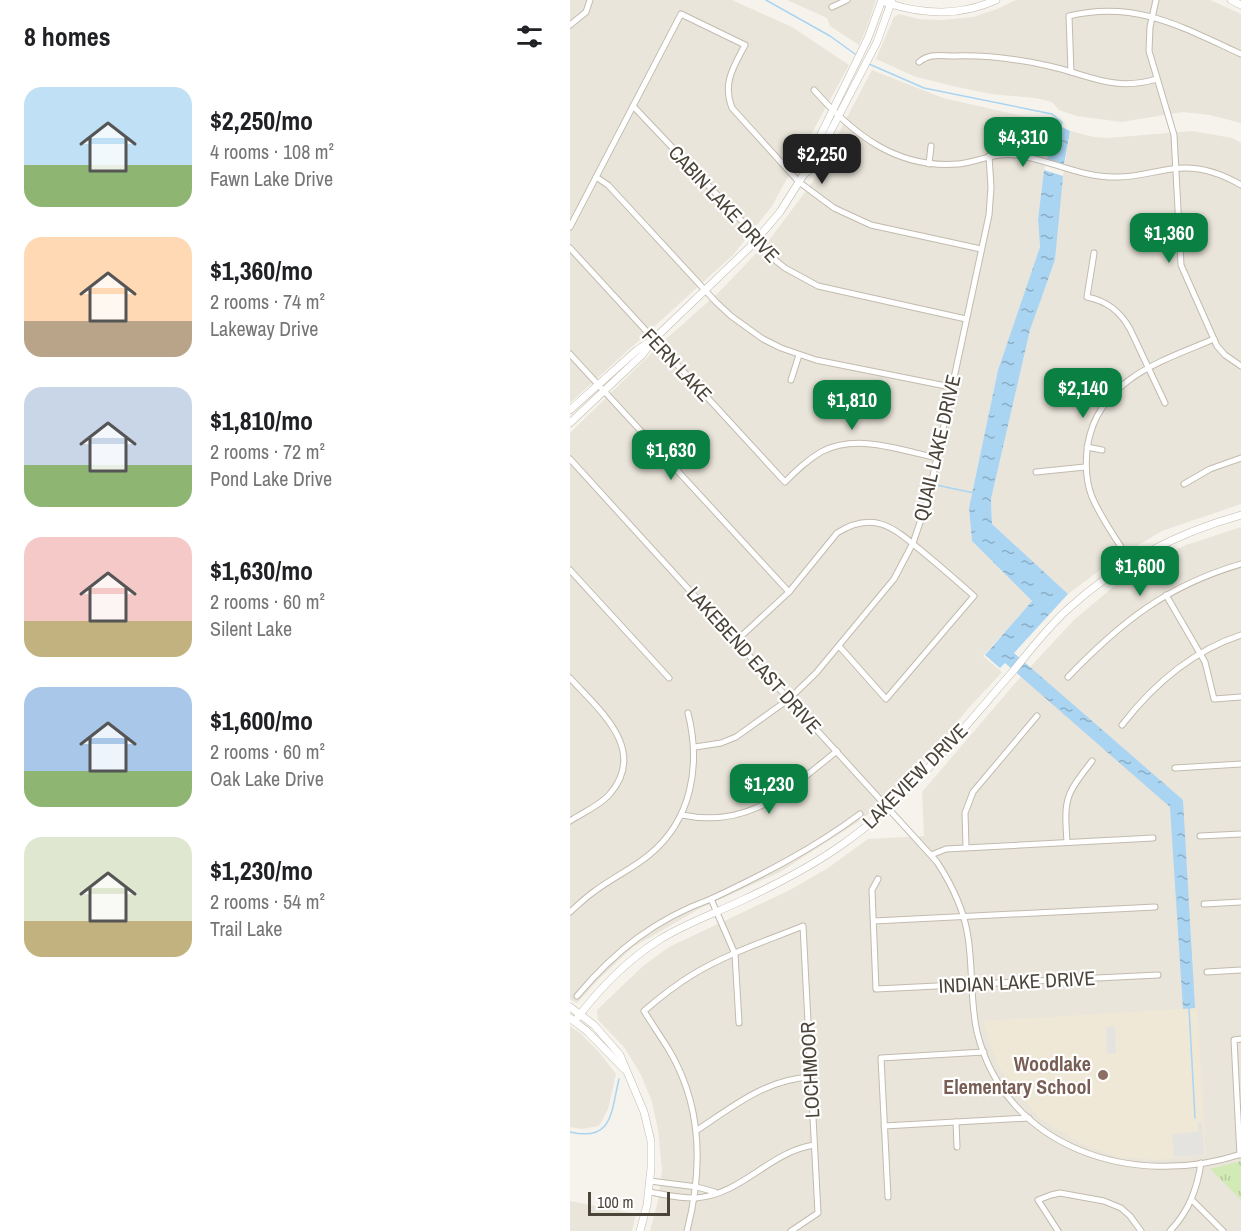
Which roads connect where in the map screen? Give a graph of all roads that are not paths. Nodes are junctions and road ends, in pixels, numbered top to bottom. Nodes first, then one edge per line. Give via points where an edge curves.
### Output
1 (590, 0) edge
2 (847, 0) edge
3 (996, 0) edge
4 (1156, 0) edge
5 (1232, 0) edge
6 (880, 1) edge
7 (892, 2) edge
8 (1241, 5) edge
9 (832, 7) dead end
10 (1152, 15) junction
11 (570, 25) edge
12 (1241, 54) edge
13 (919, 62) dead end
14 (1071, 72) junction
15 (1157, 79) junction
16 (814, 90) dead end
17 (633, 106) junction
18 (831, 110) junction
19 (839, 117) junction
20 (931, 146) dead end
21 (989, 156) junction
22 (929, 164) junction
23 (1176, 169) junction
24 (804, 174) junction
25 (596, 177) junction
26 (799, 182) junction
27 (1241, 185) edge
28 (570, 226) edge
29 (758, 238) junction
30 (570, 249) edge
31 (981, 249) junction
32 (1094, 253) dead end
33 (705, 291) junction
34 (966, 319) junction
35 (654, 339) junction
36 (1214, 339) junction
37 (570, 354) edge
38 (799, 355) junction
39 (1241, 366) edge
40 (1149, 367) junction
41 (1057, 379) dead end
42 (791, 380) dead end
43 (598, 384) junction
44 (951, 387) junction
45 (604, 391) junction
46 (1165, 403) dead end
47 (1103, 406) junction
48 (570, 411) edge
49 (570, 423) edge
50 (1087, 447) junction
51 (1102, 450) dead end
52 (937, 458) junction
53 (1241, 458) edge
54 (570, 459) edge
55 (1085, 467) junction
56 (1036, 472) dead end
57 (1184, 484) dead end
58 (1241, 515) edge
59 (913, 543) junction
60 (1130, 561) junction
61 (1241, 564) edge
62 (570, 570) edge
63 (789, 592) junction
64 (1166, 595) junction
65 (1241, 635) edge
66 (736, 641) junction
67 (839, 646) junction
68 (1200, 653) junction
69 (1068, 677) dead end
70 (570, 678) edge
71 (669, 678) dead end
72 (1241, 697) edge
73 (789, 699) junction
74 (688, 713) dead end
75 (1037, 716) dead end
76 (1122, 724) dead end
77 (695, 747) junction
78 (837, 751) junction
79 (1092, 761) dead end
80 (1241, 765) edge
81 (1175, 768) dead end
82 (888, 808) junction
83 (681, 814) junction
84 (860, 814) dead end
85 (570, 821) edge
86 (1241, 834) edge
87 (1200, 836) dead end
88 (1153, 838) dead end
89 (1067, 842) junction
90 (966, 848) junction
91 (931, 855) junction
92 (878, 879) dead end
93 (711, 899) junction
94 (1241, 902) edge
95 (1204, 904) dead end
96 (1155, 907) dead end
97 (570, 912) edge
98 (717, 912) junction
99 (964, 916) junction
100 (873, 921) junction
101 (735, 954) junction
102 (1241, 970) edge
103 (1207, 972) dead end
104 (1158, 975) dead end
105 (972, 984) junction
106 (577, 996) dead end
107 (570, 1007) edge
108 (580, 1014) junction
109 (572, 1020) edge
110 (739, 1023) dead end
111 (1241, 1039) edge
112 (984, 1052) junction
113 (626, 1071) junction
114 (811, 1077) junction
115 (1029, 1118) junction
116 (956, 1122) junction
117 (884, 1126) junction
118 (696, 1131) junction
119 (814, 1145) junction
120 (957, 1147) dead end
121 (1240, 1154) edge
122 (1201, 1163) junction
123 (650, 1181) junction
124 (697, 1187) junction
125 (649, 1192) junction
126 (716, 1192) junction
127 (888, 1197) dead end
128 (695, 1198) junction
129 (1192, 1200) junction
130 (640, 1231) edge
131 (687, 1231) edge
132 (791, 1231) edge
133 (1058, 1231) edge
134 (1141, 1231) edge
135 (1170, 1231) edge
136 (1223, 1231) edge

1 - 11 street via 586,12
2 - 9 street
3 - 7 street via 950,12 920,12
4 - 10 street
5 - 8 street
6 - 7 street
6 - 18 street via 877,18
7 - 19 street
10 - 12 street
10 - 14 street via 1119,10 1069,16
10 - 15 street via 1149,51
13 - 14 street via 926,56 982,56
14 - 15 street via 1115,84
15 - 23 street via 1170,116
16 - 18 street
17 - 25 street
17 - 26 street via 681,14 745,45 727,82 728,98 737,114
17 - 29 street, CABIN LAKE DRIVE
18 - 19 street
18 - 24 street
19 - 22 street via 888,152
19 - 24 street via 811,169
20 - 22 street
21 - 22 street via 957,164
21 - 23 street via 1018,155 1072,171 1111,177
21 - 31 street, QUAIL LAKE DRIVE via 990,206
23 - 27 street via 1210,171
23 - 36 street via 1181,265
24 - 26 street
25 - 28 street
25 - 33 street via 608,185
26 - 29 street
26 - 31 street via 834,208 871,225
29 - 33 street
29 - 34 street, CABIN LAKE DRIVE via 775,260 806,281
30 - 35 street, FERN LAKE
31 - 34 street, QUAIL LAKE DRIVE
32 - 40 street via 1087,297 1118,312
33 - 35 street
33 - 38 street via 746,328
34 - 44 street, QUAIL LAKE DRIVE
35 - 43 street
35 - 45 street via 642,356
35 - 52 street, FERN LAKE via 785,482 821,452 851,443 876,444
36 - 39 street via 1225,355
36 - 40 street
37 - 43 street
38 - 42 street
38 - 44 street
40 - 46 street
40 - 47 street via 1126,380
41 - 47 street
43 - 45 street
43 - 48 street
44 - 52 street, QUAIL LAKE DRIVE
45 - 49 street
45 - 63 street
47 - 50 street
50 - 51 street
50 - 55 street
52 - 59 street, QUAIL LAKE DRIVE
53 - 57 street
54 - 66 street, LAKEBEND EAST DRIVE
55 - 56 street
55 - 60 street via 1093,498
58 - 60 street, LAKEVIEW DRIVE via 1181,535
59 - 63 street via 883,524 851,525 837,532
59 - 67 street, QUAIL LAKE DRIVE via 894,579
59 - 67 street via 974,596 886,699
60 - 82 street, LAKEVIEW DRIVE via 1069,608 939,757
61 - 64 street
62 - 71 street
63 - 66 street
64 - 68 street
64 - 69 street via 1119,627
65 - 68 street
66 - 73 street, LAKEBEND EAST DRIVE
67 - 73 street, QUAIL LAKE DRIVE
68 - 72 street via 1209,671 1214,699
68 - 76 street via 1151,691
70 - 85 street via 618,733 623,765 617,783 603,800
73 - 77 street, QUAIL LAKE DRIVE via 736,737
73 - 78 street, LAKEBEND EAST DRIVE
74 - 77 street
75 - 90 street via 973,792 965,813
77 - 83 street via 694,775
78 - 82 street, LAKEBEND EAST DRIVE
78 - 83 street via 755,809 714,819
79 - 89 street via 1068,796
80 - 81 street
82 - 91 street, LAKEBEND EAST DRIVE
82 - 98 street, LAKEVIEW DRIVE via 846,842 796,874
83 - 97 street via 668,836 649,855
84 - 93 street via 791,860
86 - 87 street
88 - 89 street
89 - 90 street
90 - 91 street
91 - 99 street, LAKEBEND EAST DRIVE via 948,879
92 - 100 street via 872,890
93 - 98 street
93 - 106 street via 647,930 608,962
94 - 95 street
96 - 99 street
98 - 101 street
98 - 108 street, LAKEVIEW DRIVE via 659,940 630,961
99 - 100 street
99 - 105 street, LAKEBEND EAST DRIVE
100 - 105 street, INDIAN LAKE DRIVE via 876,989
101 - 110 street
101 - 114 street, LOCHMOOR via 803,926
101 - 118 street via 693,974 644,1011 679,1071
102 - 103 street
104 - 105 street, INDIAN LAKE DRIVE
105 - 112 street, LAKEBEND EAST DRIVE via 974,1015
107 - 108 street
108 - 109 street, LAKEVIEW DRIVE
108 - 113 street via 620,1055
109 - 113 street
111 - 121 street via 1234,1040
112 - 115 street, LAKEBEND EAST DRIVE via 1000,1085
112 - 117 street via 881,1058
113 - 123 street via 648,1127
114 - 118 street via 781,1081 759,1090
114 - 119 street, LOCHMOOR
115 - 116 street
115 - 122 street, LAKEBEND EAST DRIVE via 1068,1146 1103,1159 1139,1165
116 - 117 street
116 - 120 street
117 - 127 street
118 - 124 street
119 - 126 street via 790,1151 736,1186
119 - 132 street, LOCHMOOR via 818,1213
121 - 122 street, LAKEBEND EAST DRIVE
122 - 129 street
123 - 124 street
123 - 125 street
124 - 126 street
124 - 128 street
125 - 128 street
125 - 130 street
126 - 128 street
128 - 131 street
129 - 135 street
129 - 136 street
133 - 134 street via 1038,1200 1060,1193 1111,1203 1130,1215

